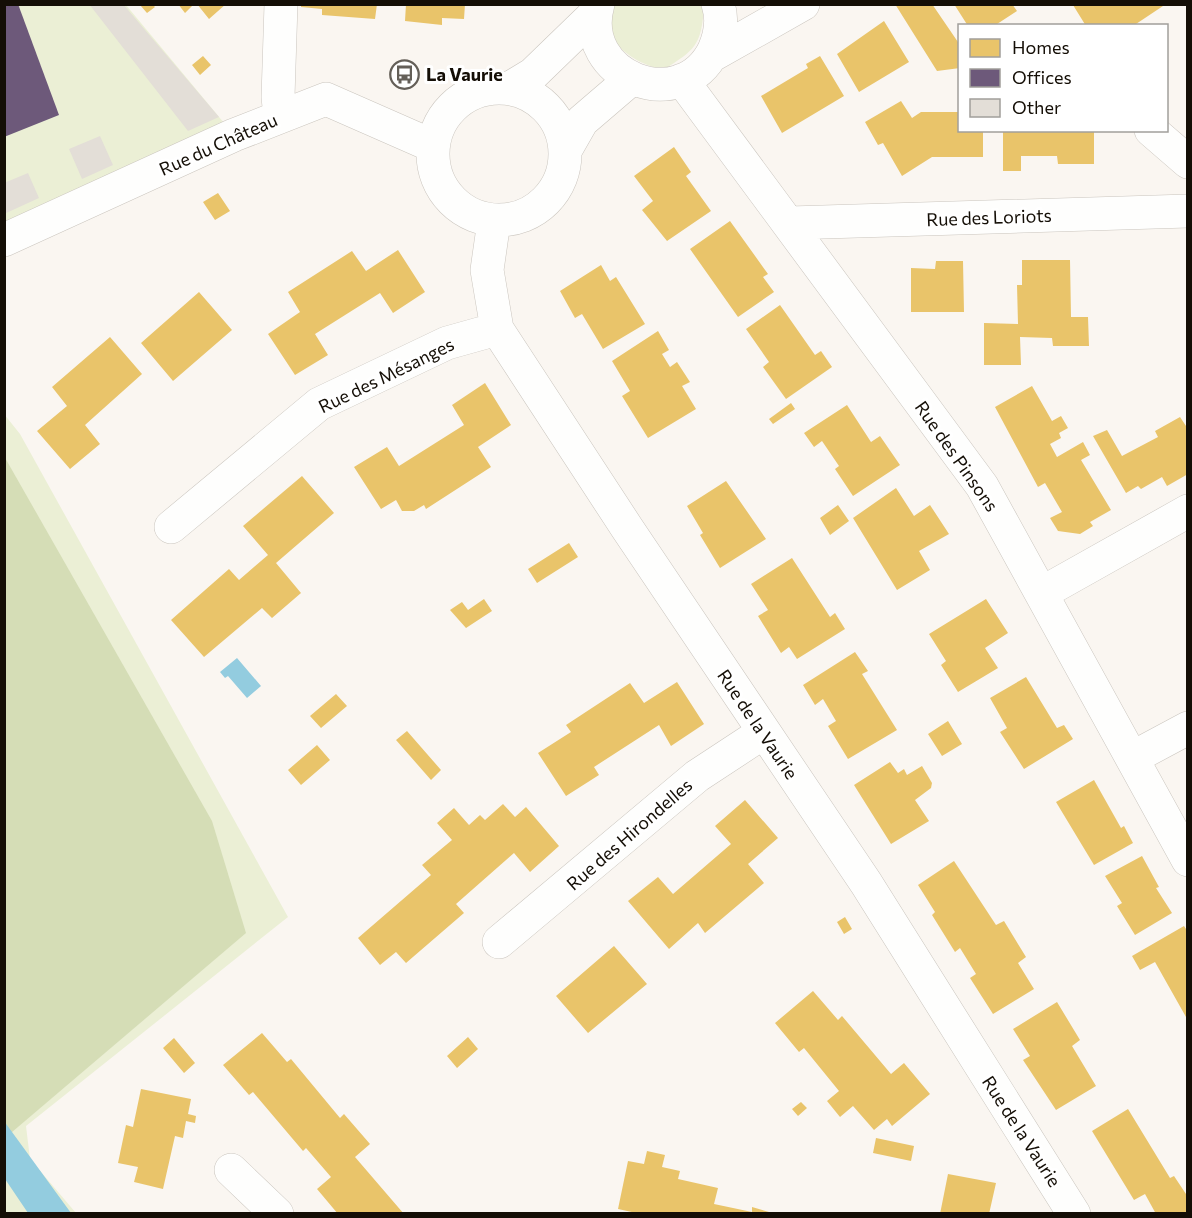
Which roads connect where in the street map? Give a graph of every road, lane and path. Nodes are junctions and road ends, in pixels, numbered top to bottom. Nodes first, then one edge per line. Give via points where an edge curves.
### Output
1 (281, 4) edge
2 (718, 4) edge
3 (803, 4) edge
4 (596, 9) edge
5 (711, 56) junction
6 (631, 80) junction
7 (682, 80) junction
8 (510, 88) junction
9 (280, 116) junction
10 (1153, 132) edge
11 (433, 146) junction
12 (566, 149) junction
13 (1188, 162) edge
14 (1188, 211) edge
15 (494, 221) junction
16 (790, 223) junction
17 (4, 240) edge
18 (497, 329) junction
19 (1188, 511) edge
20 (171, 527) dead end
21 (1042, 593) junction
22 (1188, 728) edge
23 (764, 732) junction
24 (1132, 758) junction
25 (1188, 860) edge
26 (499, 942) dead end
27 (231, 1170) dead end
28 (1063, 1207) edge
29 (277, 1214) edge

1 - 9 street
2 - 5 street via 720,27
3 - 5 street
4 - 6 street via 596,34 603,52
4 - 8 street via 533,74
5 - 7 street via 699,70
6 - 7 street via 650,84
6 - 12 street via 582,121
7 - 16 street, Rue des Pinsons
8 - 11 street via 488,88 468,94 451,107 439,125
8 - 12 street via 530,94 548,108 561,127
9 - 11 street, Rue du Château via 326,99
9 - 17 street, Rue du Château
10 - 13 street
11 - 15 street via 434,168 441,188 473,216
12 - 15 street via 564,172 554,193 527,214
14 - 16 street, Rue des Loriots
15 - 18 street, Rue de la Vaurie via 487,270
16 - 21 street, Rue des Pinsons via 982,486
18 - 20 street, Rue des Mésanges via 447,343 319,404
18 - 23 street, Rue de la Vaurie
19 - 21 street
21 - 24 street, Rue des Pinsons
22 - 24 street
23 - 26 street, Rue des Hirondelles via 697,776
23 - 28 street, Rue de la Vaurie via 866,883
24 - 25 street, Rue des Pinsons
27 - 29 street

